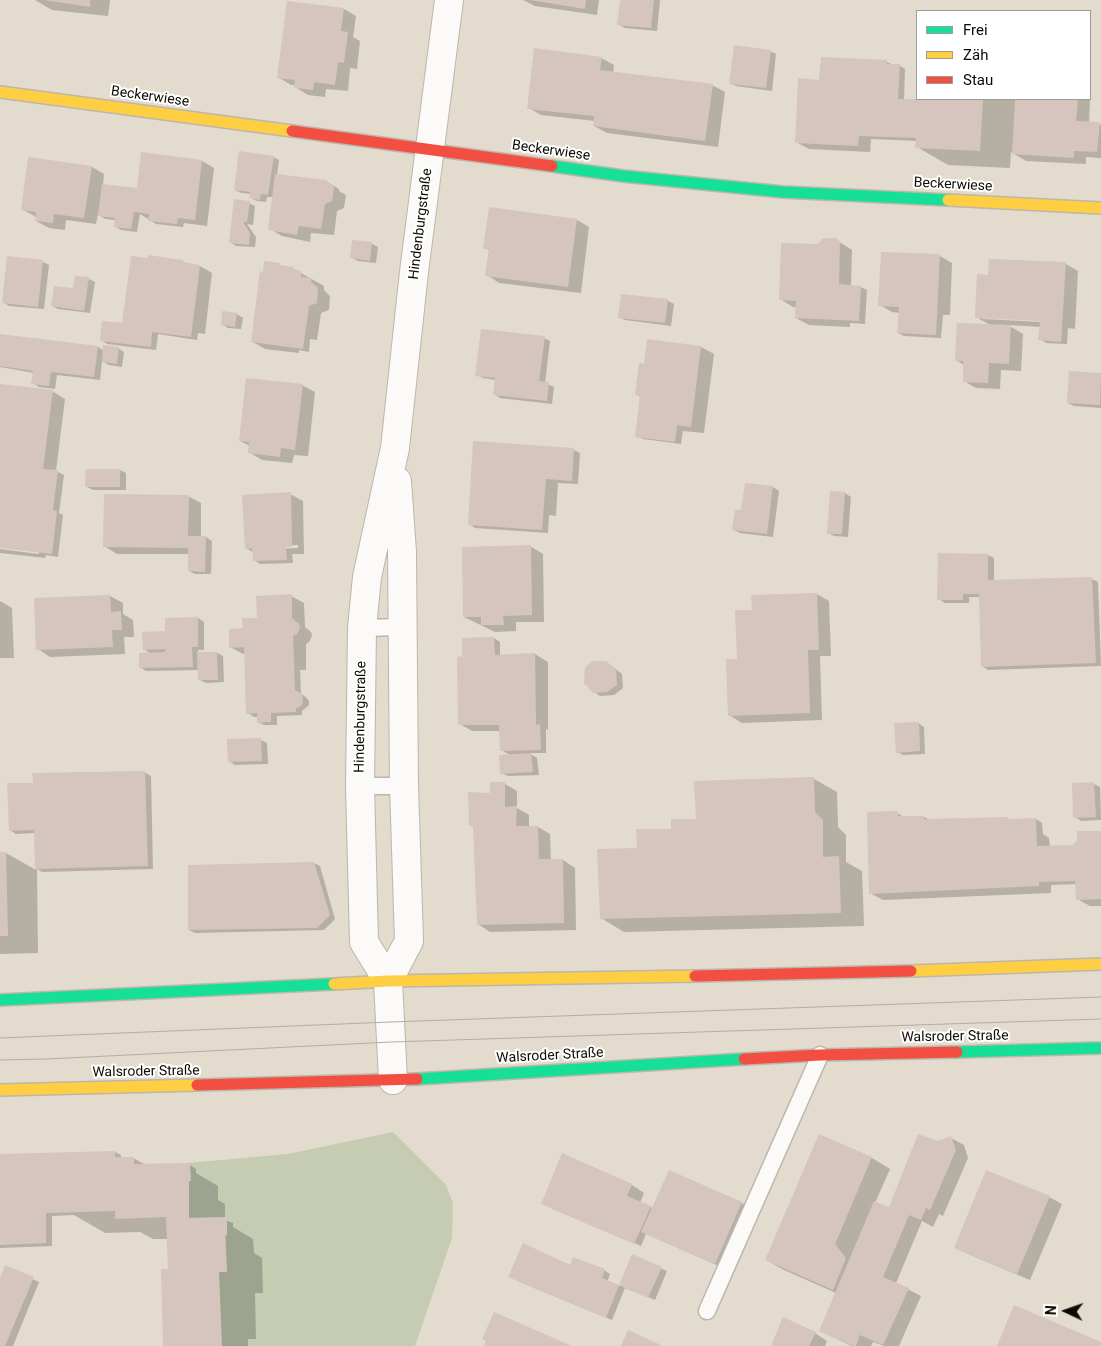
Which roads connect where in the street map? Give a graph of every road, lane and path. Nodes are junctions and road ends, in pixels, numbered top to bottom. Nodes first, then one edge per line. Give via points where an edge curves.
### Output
1 (449, 0) edge
2 (0, 92) edge
3 (430, 150) junction
4 (1101, 208) edge
5 (395, 448) junction
6 (402, 627) junction
7 (362, 628) junction
8 (360, 786) junction
9 (404, 786) junction
10 (1101, 964) edge
11 (388, 981) junction
12 (0, 1000) edge
13 (1101, 1048) edge
14 (820, 1055) junction
15 (394, 1080) junction
16 (0, 1090) edge
17 (707, 1311) dead end

1 - 3 street, Hindenburgstraße
2 - 3 main road, Beckerwiese
3 - 4 main road, Beckerwiese via 623,176 783,192
3 - 5 street, Hindenburgstraße
5 - 6 street, Hindenburgstraße via 402,552
5 - 7 street, Hindenburgstraße via 367,577
6 - 7 lane
6 - 9 street, Hindenburgstraße
7 - 8 street, Hindenburgstraße
8 - 9 lane
8 - 11 street, Hindenburgstraße via 364,942
9 - 11 street, Hindenburgstraße via 409,941
10 - 11 main road via 784,975
11 - 12 main road
11 - 15 street, Hindenburgstraße
13 - 14 main road, Walsroder Straße
14 - 15 main road, Walsroder Straße
14 - 17 lane
15 - 16 main road, Walsroder Straße

